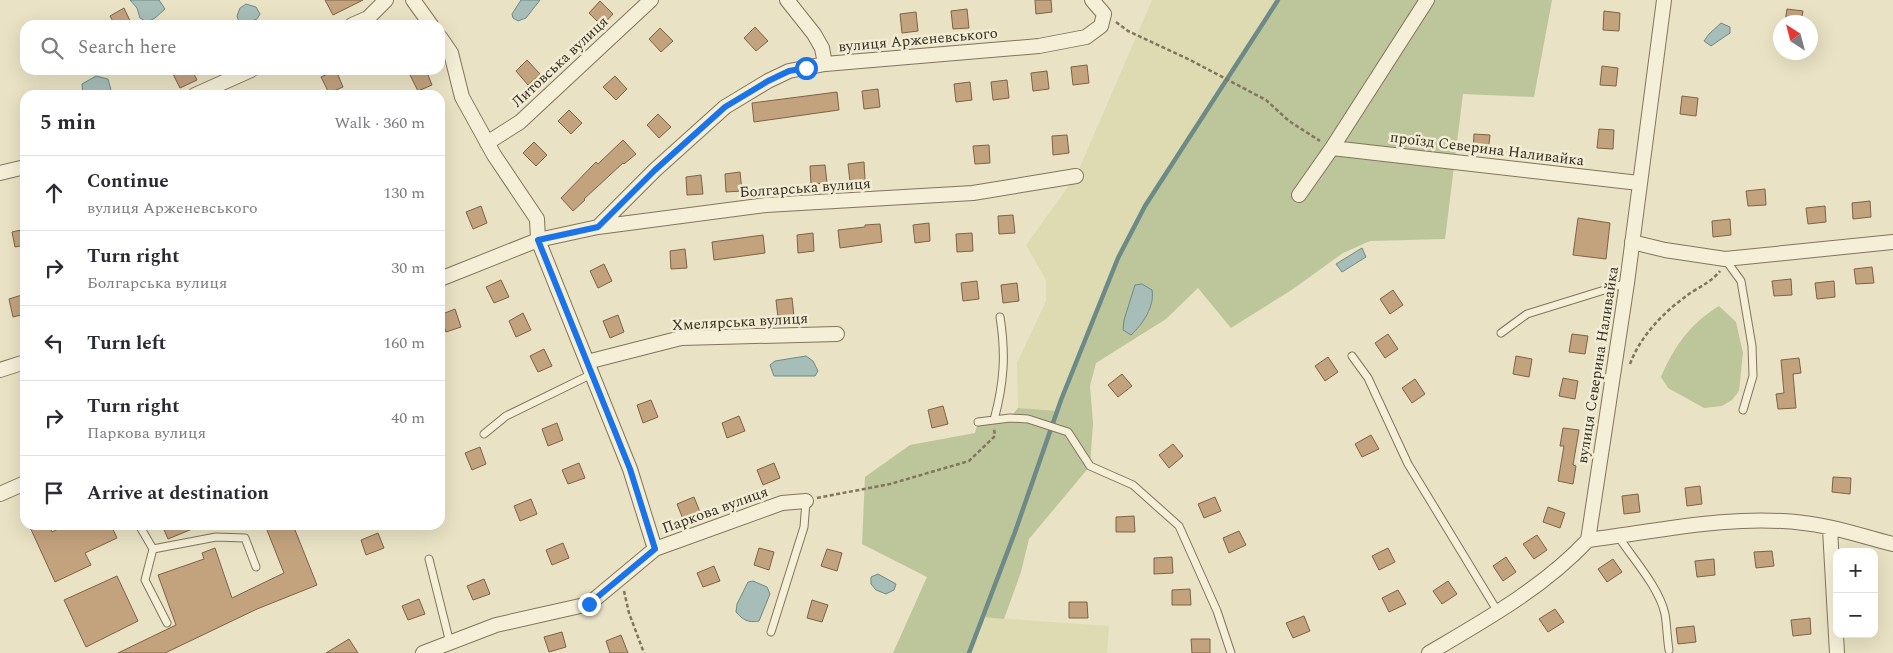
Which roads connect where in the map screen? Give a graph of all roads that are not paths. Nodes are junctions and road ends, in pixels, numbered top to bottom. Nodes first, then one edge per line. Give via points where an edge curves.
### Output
1 (386, 0) edge
2 (414, 0) edge
3 (652, 0) edge
4 (787, 0) edge
5 (1092, 0) edge
6 (1426, 0) edge
7 (1664, 0) edge
8 (363, 20) edge
9 (428, 20) edge
10 (445, 44) edge
11 (824, 64) junction
12 (240, 75) edge
13 (206, 90) edge
14 (487, 143) junction
15 (1332, 148) junction
16 (20, 168) edge
17 (0, 173) edge
18 (1076, 176) dead end
19 (1639, 183) junction
20 (1299, 195) dead end
21 (598, 227) junction
22 (538, 240) junction
23 (1632, 242) junction
24 (1893, 242) edge
25 (1725, 259) junction
26 (445, 277) edge
27 (1627, 283) junction
28 (1000, 317) dead end
29 (1501, 333) dead end
30 (837, 334) dead end
31 (1352, 356) dead end
32 (20, 364) edge
33 (589, 368) junction
34 (0, 370) edge
35 (1743, 410) dead end
36 (994, 420) junction
37 (978, 422) dead end
38 (484, 434) dead end
39 (20, 484) edge
40 (0, 494) edge
41 (806, 500) joint
42 (1830, 529) junction
43 (142, 530) edge
44 (1618, 536) junction
45 (1588, 540) junction
46 (1893, 544) edge
47 (655, 549) junction
48 (153, 550) junction
49 (429, 559) dead end
50 (256, 567) dead end
51 (1498, 612) junction
52 (168, 623) dead end
53 (771, 632) dead end
54 (447, 647) edge
55 (1668, 650) dead end
56 (424, 653) edge
57 (1231, 653) edge
58 (1429, 653) edge
59 (1837, 653) edge

1 - 8 street
2 - 9 street
3 - 14 street, Литовська вулиця via 520,122
4 - 11 street via 814,34 822,48
5 - 11 street, вулиця Арженевського via 1104,14 1101,26 1086,36 1039,46
6 - 15 street
7 - 19 street, вулиця Северина Наливайка
10 - 14 street via 451,53 462,97
11 - 21 street, вулиця Арженевського via 789,71 725,107
12 - 13 street
14 - 22 street via 537,219
15 - 19 street, проїзд Северина Наливайка
15 - 20 street
16 - 17 street
18 - 21 street, Болгарська вулиця via 973,193 766,205
19 - 23 street, вулиця Северина Наливайка
21 - 22 street, Болгарська вулиця
22 - 26 street, Болгарська вулиця
22 - 33 street
23 - 25 street
23 - 27 street, вулиця Северина Наливайка
24 - 25 street
25 - 35 lane via 1741,281 1752,346 1753,376
27 - 29 lane via 1527,314
27 - 45 street, вулиця Северина Наливайка
28 - 36 lane via 1005,344 1004,373
30 - 33 street, Хмелярська вулиця via 680,338
31 - 51 lane via 1368,378 1408,464
32 - 34 street
33 - 38 lane via 506,416
33 - 47 street via 630,469
36 - 37 lane
36 - 57 lane via 1028,419 1068,432 1090,466 1133,485 1179,526 1217,611
39 - 40 street
41 - 47 street, Паркова вулиця via 782,503
41 - 53 lane via 804,527
42 - 44 street via 1805,523 1758,520
42 - 46 street
42 - 59 street
43 - 48 lane
44 - 45 street
44 - 55 lane via 1656,592 1665,615
45 - 51 street via 1568,562
47 - 54 street, Паркова вулиця via 589,604 496,625
48 - 50 lane via 216,537 245,538
48 - 52 lane via 145,580
49 - 54 lane
51 - 58 street
54 - 56 street, Паркова вулиця

